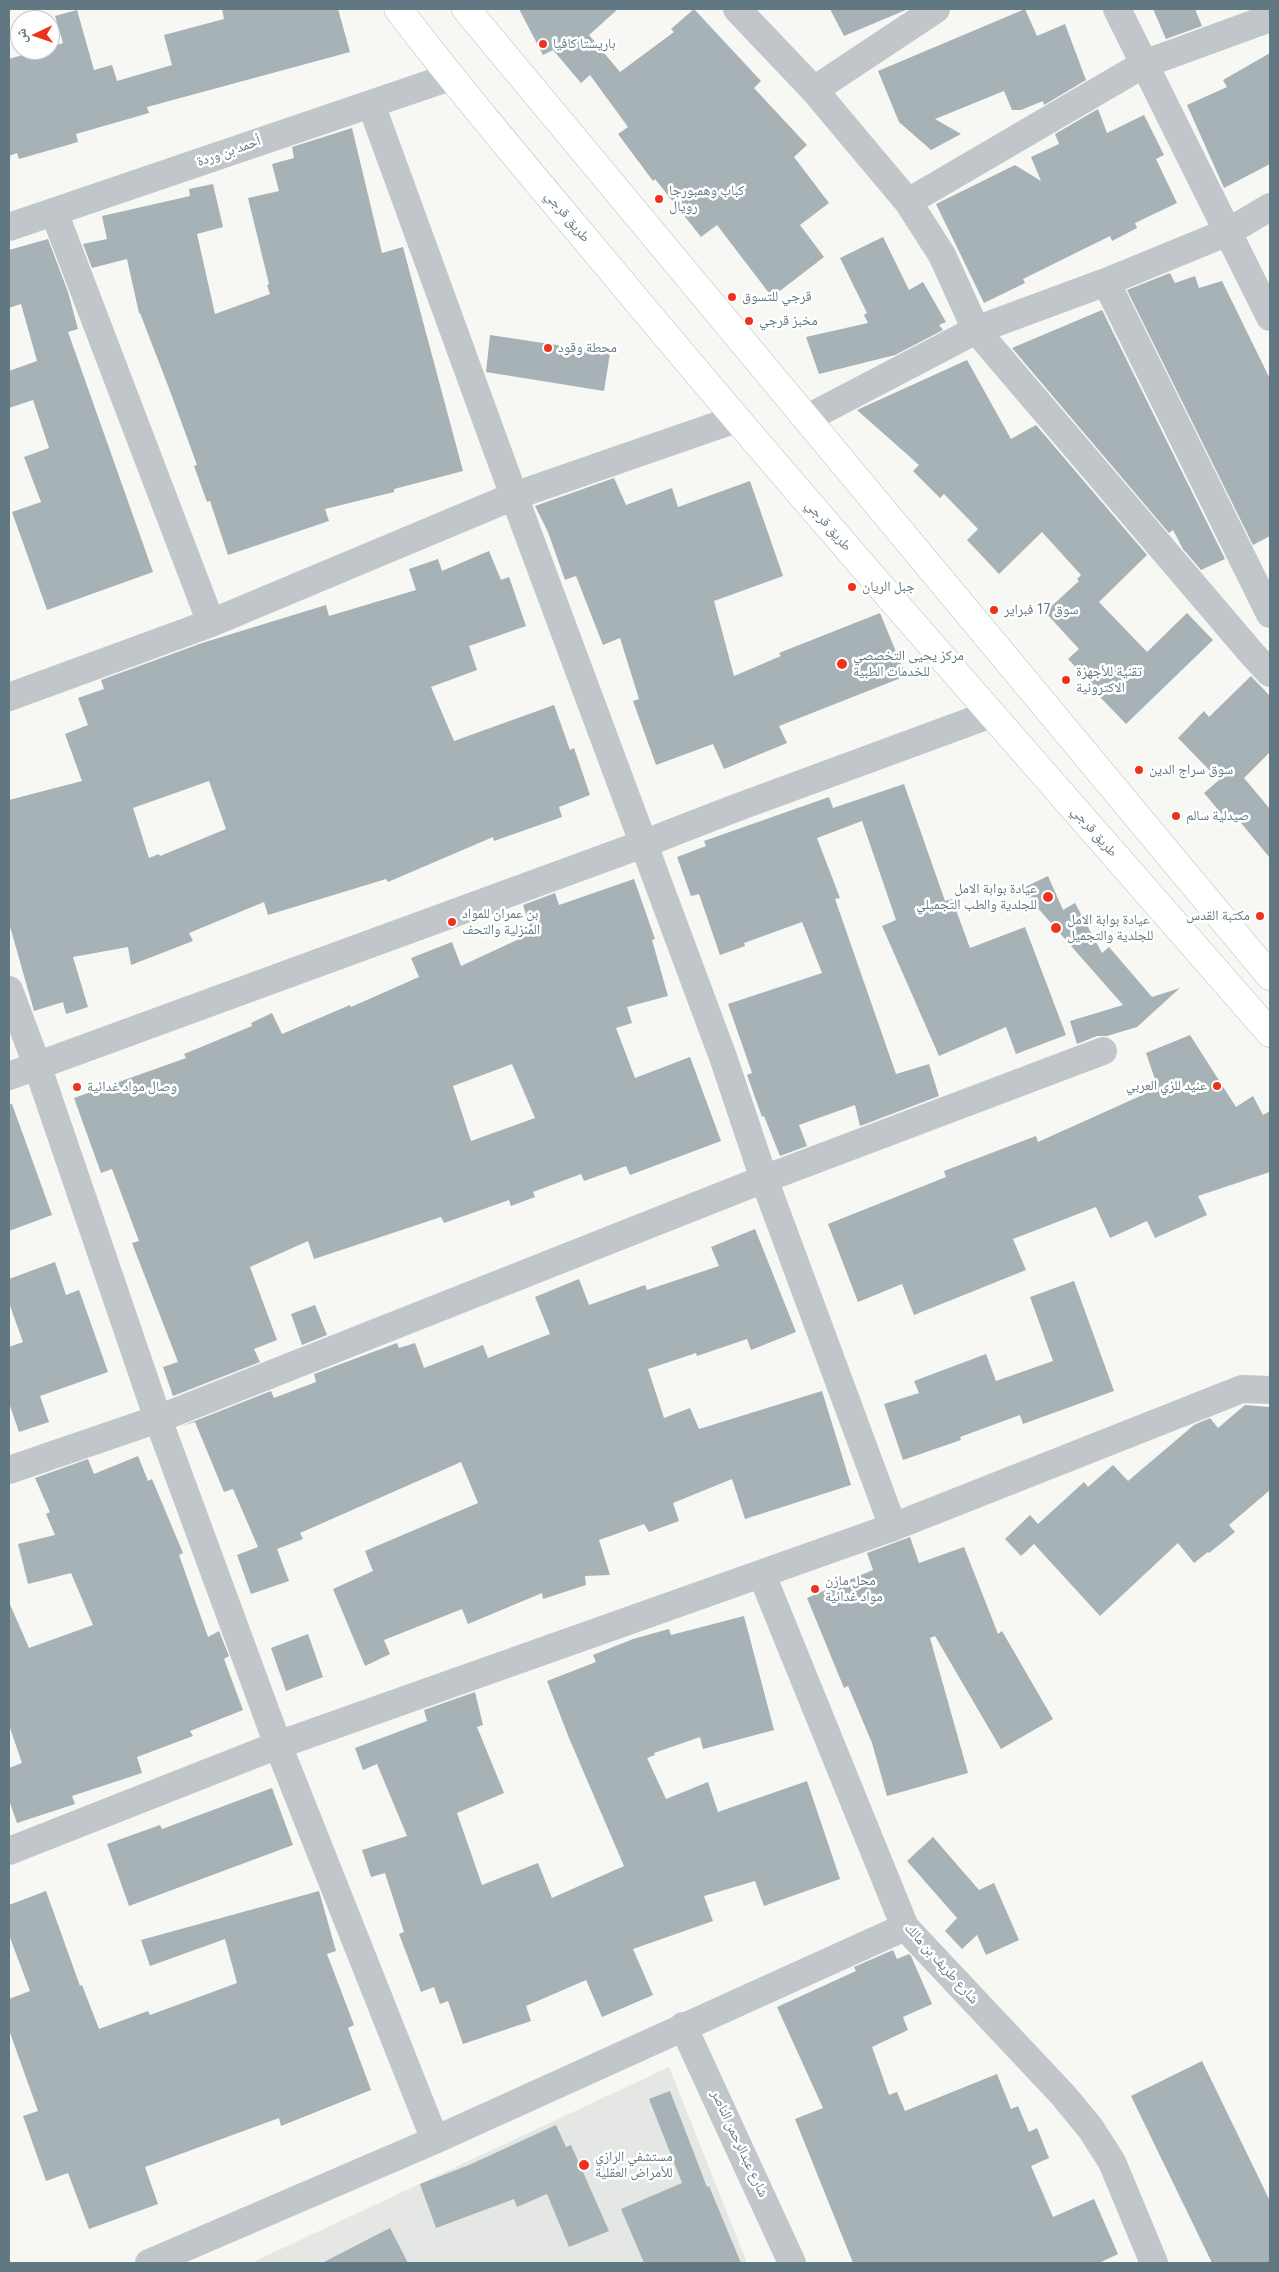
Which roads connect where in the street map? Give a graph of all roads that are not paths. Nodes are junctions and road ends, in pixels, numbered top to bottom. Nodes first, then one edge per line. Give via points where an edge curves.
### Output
1 (398, 9) edge
2 (466, 9) edge
3 (736, 9) edge
4 (936, 9) edge
5 (1117, 9) edge
6 (1270, 18) edge
7 (1144, 64) junction
8 (450, 77) junction
9 (814, 90) junction
10 (371, 104) junction
11 (908, 202) junction
12 (1270, 207) edge
13 (54, 212) junction
14 (9, 227) edge
15 (1228, 232) junction
16 (1106, 282) junction
17 (1270, 317) edge
18 (976, 330) junction
19 (736, 418) junction
20 (806, 419) junction
21 (514, 496) junction
22 (1270, 614) edge
23 (211, 623) junction
24 (1264, 657) edge
25 (9, 697) edge
26 (991, 714) junction
27 (643, 844) junction
28 (1270, 976) edge
29 (9, 990) edge
30 (1270, 1033) edge
31 (1102, 1051) dead end
32 (37, 1065) junction
33 (9, 1076) edge
34 (764, 1179) junction
35 (1270, 1390) edge
36 (158, 1419) junction
37 (9, 1470) edge
38 (893, 1528) junction
39 (762, 1575) junction
40 (278, 1745) junction
41 (9, 1851) edge
42 (905, 1927) junction
43 (683, 2026) junction
44 (435, 2140) junction
45 (149, 2263) edge
46 (792, 2263) edge
47 (1154, 2263) edge

1 - 8 highway, طريق قرجي
2 - 20 highway
3 - 9 street
4 - 9 street
5 - 7 street
6 - 7 street
7 - 11 street
7 - 15 street
8 - 10 street, أحمد بن وردة
8 - 19 highway, طريق قرجي
9 - 11 street
10 - 13 street, أحمد بن وردة
10 - 21 street
11 - 18 street via 942,255
12 - 15 street
13 - 14 street, أحمد بن وردة
13 - 23 street
15 - 16 street
15 - 17 street
16 - 18 street
16 - 22 street
18 - 20 street
18 - 24 street
19 - 21 street
19 - 26 highway, طريق قرجي
20 - 28 highway
21 - 23 street
21 - 27 street
23 - 25 street
26 - 27 street
26 - 30 highway, طريق قرجي
27 - 32 street
27 - 34 street via 723,1057
29 - 32 street
31 - 34 street
32 - 33 street
32 - 36 street
34 - 36 street
34 - 38 street
35 - 38 street via 1242,1389
36 - 37 street
36 - 40 street
38 - 39 street
39 - 40 street
39 - 42 street, شارع طريف بن مالك
40 - 41 street
40 - 44 street
42 - 43 street
42 - 47 street, شارع طريف بن مالك via 1063,2094 1091,2129 1112,2162
43 - 44 street
43 - 46 street, شارع عبدالرحمن الناصر
44 - 45 street

